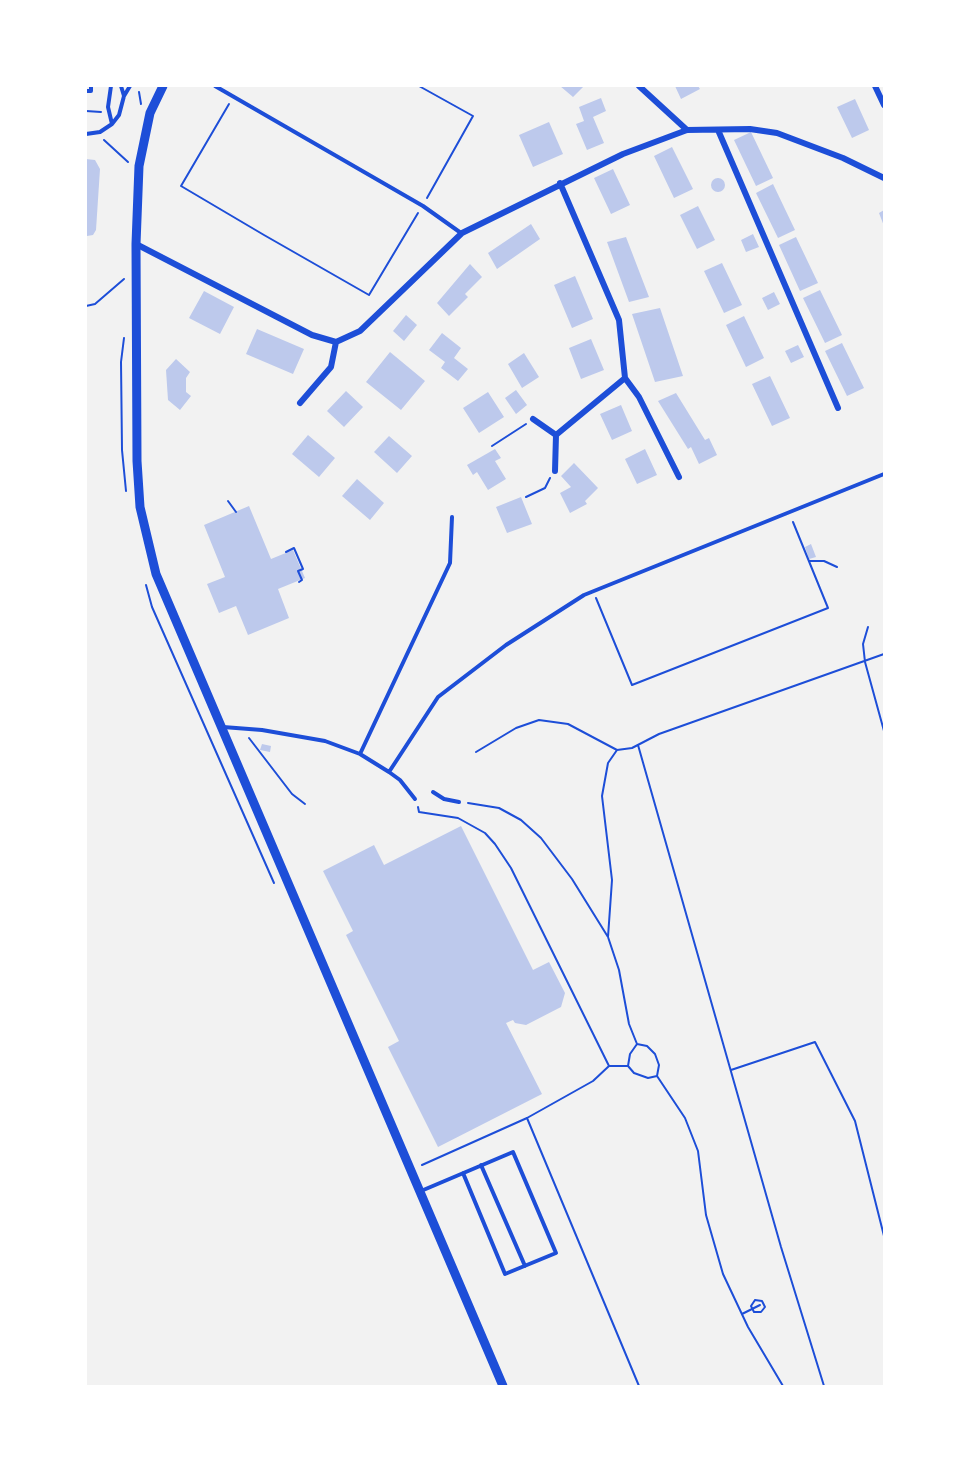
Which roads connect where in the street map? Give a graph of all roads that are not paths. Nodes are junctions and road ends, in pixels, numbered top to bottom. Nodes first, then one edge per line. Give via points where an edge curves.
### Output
1 (91, 86) edge
2 (111, 86) edge
3 (121, 86) edge
4 (163, 86) edge
5 (215, 86) edge
6 (639, 86) edge
7 (875, 86) edge
8 (130, 87) edge
9 (86, 91) edge
10 (124, 96) junction
11 (885, 105) edge
12 (112, 124) junction
13 (687, 130) junction
14 (718, 130) junction
15 (86, 134) edge
16 (885, 178) edge
17 (560, 183) junction
18 (462, 233) junction
19 (136, 244) junction
20 (336, 342) junction
21 (626, 378) junction
22 (300, 403) dead end
23 (838, 408) dead end
24 (533, 419) road end
25 (556, 435) junction
26 (555, 471) road end
27 (885, 474) edge
28 (679, 477) dead end
29 (452, 517) dead end
30 (221, 727) junction
31 (360, 754) junction
32 (389, 772) junction
33 (434, 792) dead end
34 (415, 799) road end
35 (459, 802) road end
36 (481, 1165) junction
37 (463, 1173) junction
38 (420, 1191) junction
39 (525, 1266) junction
40 (503, 1386) edge

1 - 9 lane via 91,91
2 - 12 lane via 108,107
3 - 10 lane
4 - 19 street via 150,113 139,166
5 - 18 lane via 423,206
6 - 13 street
7 - 11 street
8 - 10 lane
10 - 12 lane
12 - 15 lane
13 - 14 street
13 - 17 street
14 - 16 street via 777,133
14 - 23 street
17 - 18 street
17 - 21 street via 619,320
18 - 20 street via 360,331
19 - 20 street via 312,335
19 - 30 street via 140,507 156,574
20 - 22 street via 331,367
21 - 25 street
21 - 28 street
24 - 25 street
25 - 26 street
27 - 32 lane via 593,590 506,645 438,697
29 - 31 lane via 450,563
30 - 31 lane via 325,741
30 - 38 street
31 - 32 lane
32 - 34 lane
33 - 35 lane
36 - 37 lane
36 - 39 lane
36 - 39 lane via 513,1152 556,1253
37 - 38 lane
37 - 39 lane via 506,1274
38 - 40 street

